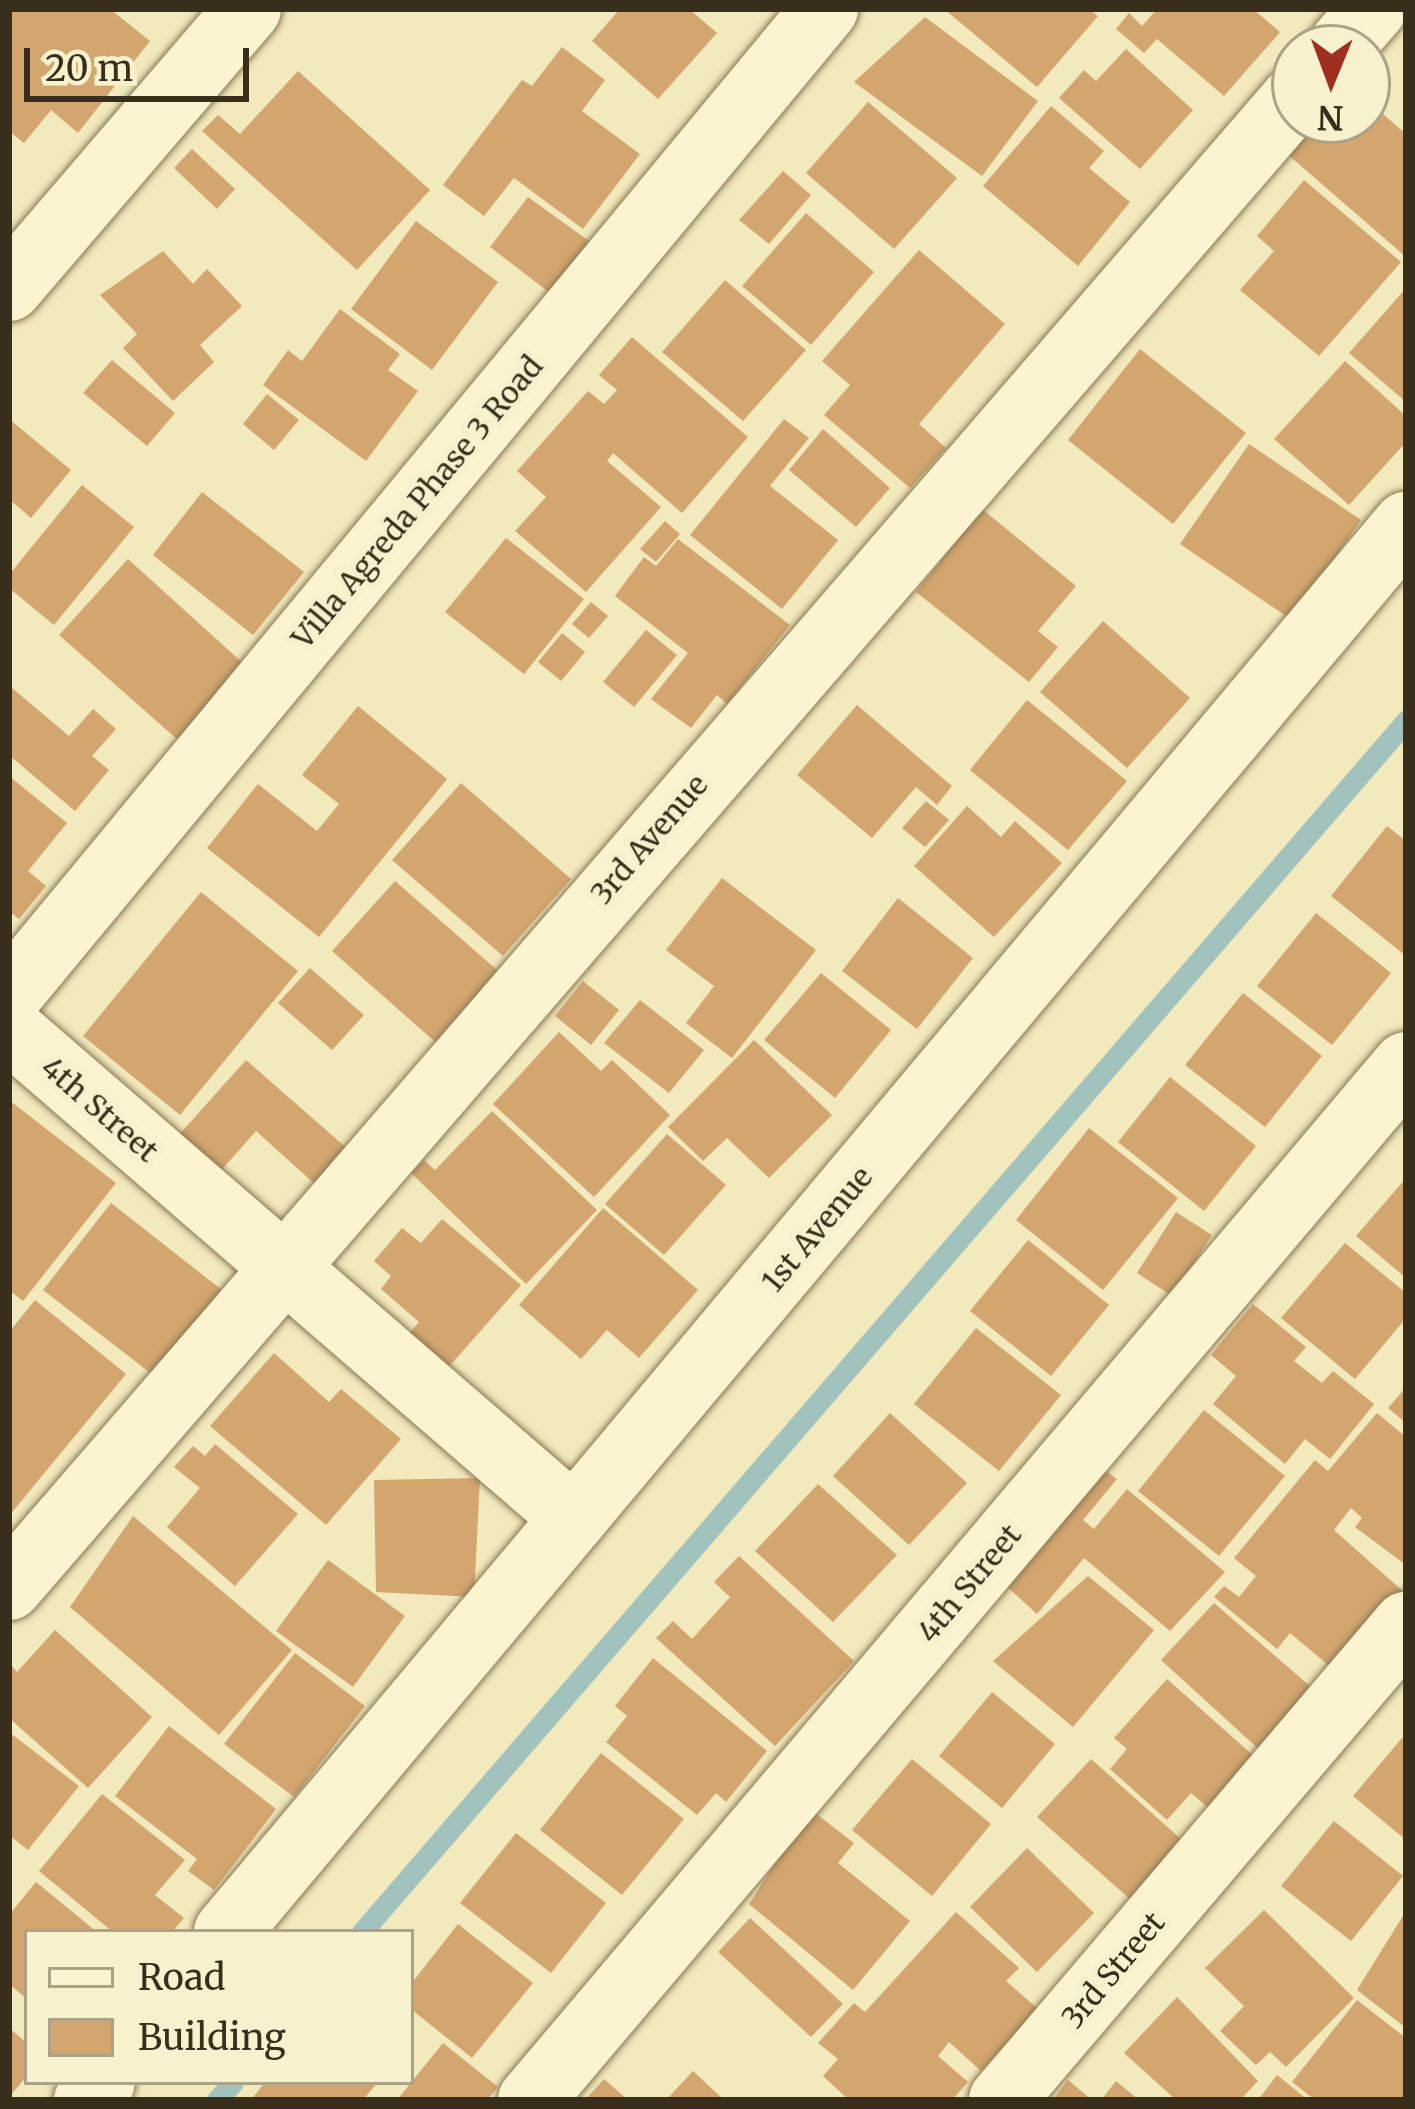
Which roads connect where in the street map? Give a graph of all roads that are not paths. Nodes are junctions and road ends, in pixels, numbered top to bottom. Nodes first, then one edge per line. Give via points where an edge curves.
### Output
1 (248, 9) edge
2 (825, 9) edge
3 (1271, 126) edge
4 (9, 288) edge
5 (1406, 526) edge
6 (9, 995) edge
7 (9, 1029) edge
8 (1406, 1065) edge
9 (277, 1266) junction
10 (574, 1518) junction
11 (9, 1587) edge
12 (1406, 1625) edge
13 (230, 1929) edge
14 (531, 2100) edge
15 (1002, 2100) edge

1 - 4 street
2 - 6 street, Villa Agreda Phase 3 Road
3 - 9 street, 3rd Avenue
5 - 10 street, 1st Avenue
7 - 9 street, 4th Street
8 - 14 street, 4th Street
9 - 10 street, 4th Street
9 - 11 street, 3rd Avenue
10 - 13 street, 1st Avenue
12 - 15 street, 3rd Street

